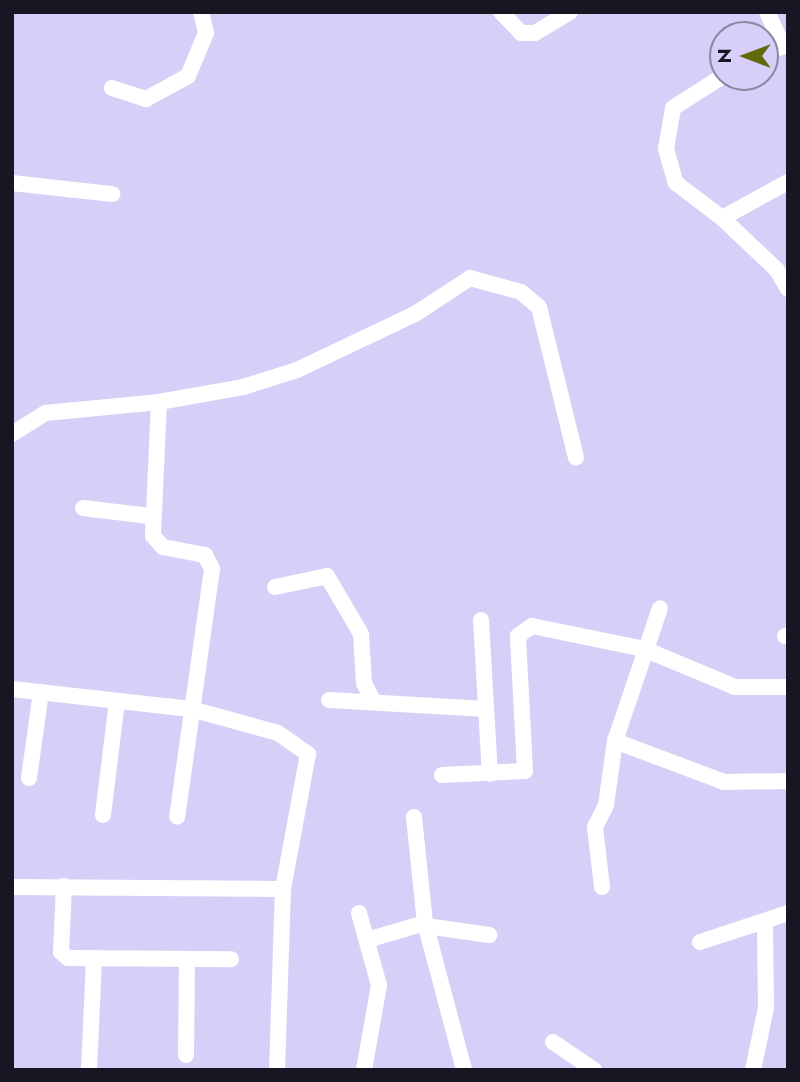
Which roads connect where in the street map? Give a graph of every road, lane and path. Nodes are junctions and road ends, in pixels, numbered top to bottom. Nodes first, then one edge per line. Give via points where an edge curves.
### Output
1 (201, 12) edge
2 (500, 12) edge
3 (570, 12) edge
4 (767, 12) edge
5 (785, 45) edge
6 (709, 84) edge
7 (112, 88) dead end
8 (788, 182) edge
9 (12, 183) edge
10 (112, 194) dead end
11 (722, 218) junction
12 (788, 289) edge
13 (159, 402) junction
14 (12, 434) edge
15 (576, 458) dead end
16 (83, 508) dead end
17 (150, 516) junction
18 (275, 587) dead end
19 (660, 608) dead end
20 (481, 620) dead end
21 (644, 649) junction
22 (788, 687) edge
23 (12, 689) edge
24 (41, 692) junction
25 (329, 700) dead end
26 (117, 701) junction
27 (373, 701) junction
28 (191, 709) junction
29 (486, 709) junction
30 (615, 741) junction
31 (490, 774) junction
32 (442, 775) dead end
33 (29, 778) dead end
34 (788, 782) edge
35 (103, 815) dead end
36 (177, 817) dead end
37 (414, 817) dead end
38 (64, 886) junction
39 (12, 887) edge
40 (602, 887) dead end
41 (283, 889) junction
42 (359, 913) dead end
43 (788, 913) edge
44 (765, 923) junction
45 (426, 924) junction
46 (489, 936) dead end
47 (367, 940) junction
48 (700, 942) dead end
49 (94, 959) junction
50 (187, 959) junction
51 (231, 959) dead end
52 (552, 1041) dead end
53 (186, 1055) dead end
54 (89, 1070) edge
55 (277, 1070) edge
56 (364, 1070) edge
57 (464, 1070) edge
58 (594, 1070) edge
59 (753, 1070) edge

1 - 7 street via 206,33 188,76 146,99
2 - 3 street via 521,33 535,33
4 - 5 street
6 - 11 street via 678,102 666,149 676,183
8 - 11 street
9 - 10 street
11 - 12 street via 777,270
13 - 14 street via 45,412
13 - 15 street via 243,387 297,370 415,314 470,278 521,292 539,307
13 - 17 street
16 - 17 street
17 - 28 street via 153,536 163,547 210,561
18 - 27 street via 327,576 361,634 364,683
19 - 21 street
20 - 29 street
21 - 22 street via 735,687
21 - 30 street
21 - 31 street via 543,623 520,631 525,771
23 - 24 street
24 - 26 street
24 - 33 street
25 - 27 street
26 - 28 street
26 - 35 street
27 - 29 street
28 - 36 street
28 - 41 street via 278,733 308,754
29 - 31 street
30 - 34 street via 724,782
30 - 40 street via 606,805 595,827
31 - 32 street
37 - 45 street
38 - 39 street
38 - 41 street
38 - 49 street via 61,952
41 - 55 street
42 - 47 street
43 - 44 street
44 - 48 street
44 - 59 street via 766,1008
45 - 46 street
45 - 47 street
45 - 57 street
47 - 56 street via 379,998
49 - 50 street
49 - 54 street
50 - 51 street
50 - 53 street
52 - 58 street

